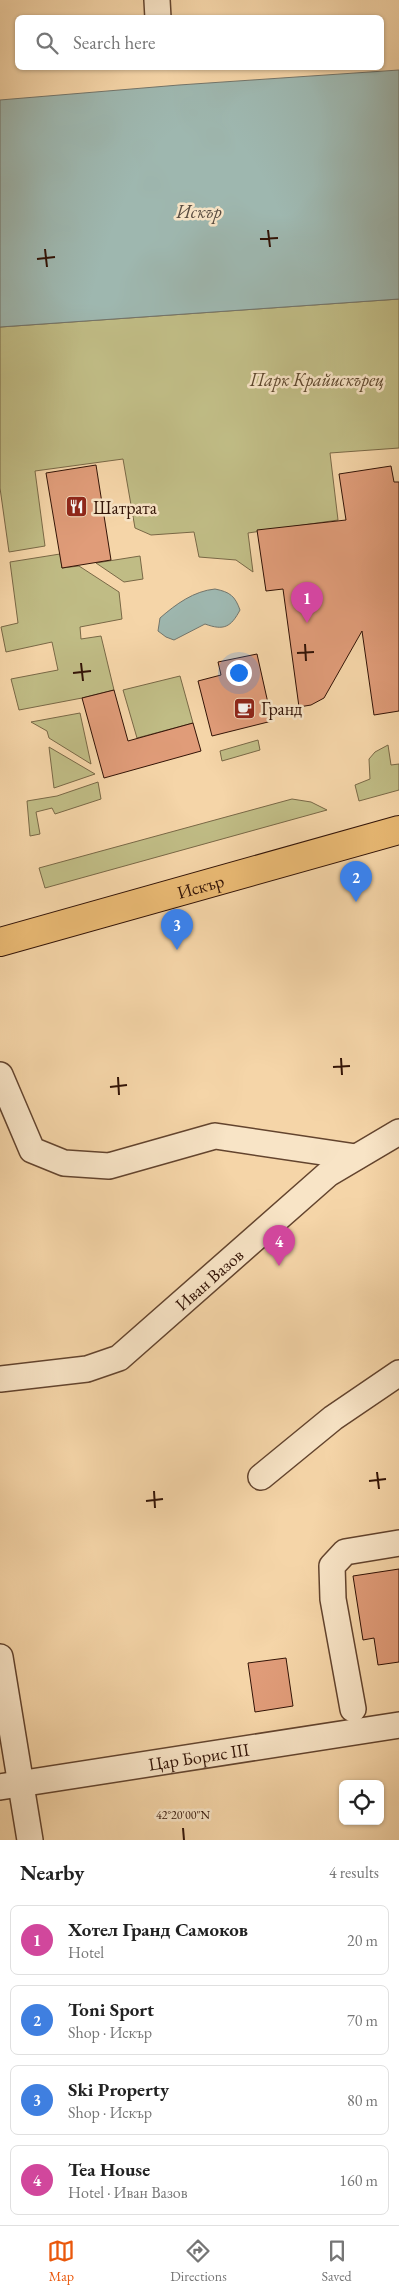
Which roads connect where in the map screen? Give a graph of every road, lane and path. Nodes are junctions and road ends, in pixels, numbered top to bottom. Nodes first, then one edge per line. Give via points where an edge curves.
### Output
1 (157, 0) edge
2 (158, 15) edge
3 (399, 830) edge
4 (0, 942) edge
5 (0, 1075) edge
6 (399, 1132) edge
7 (356, 1156) junction
8 (399, 1373) edge
9 (0, 1379) edge
10 (260, 1477) dead end
11 (399, 1543) edge
12 (0, 1657) edge
13 (353, 1709) dead end
14 (399, 1726) edge
15 (10, 1785) edge
16 (0, 1802) edge
17 (30, 1840) edge

1 - 2 street
3 - 4 main road, Искър
5 - 7 street via 32,1150 64,1163 109,1166 215,1136
6 - 7 street, Иван Вазов
7 - 9 street, Иван Вазов via 328,1174 119,1358 87,1369
8 - 10 street via 333,1418
11 - 13 street via 345,1552 332,1566 333,1599
12 - 15 street
14 - 15 street, Цар Борис III
15 - 16 street
15 - 17 street

